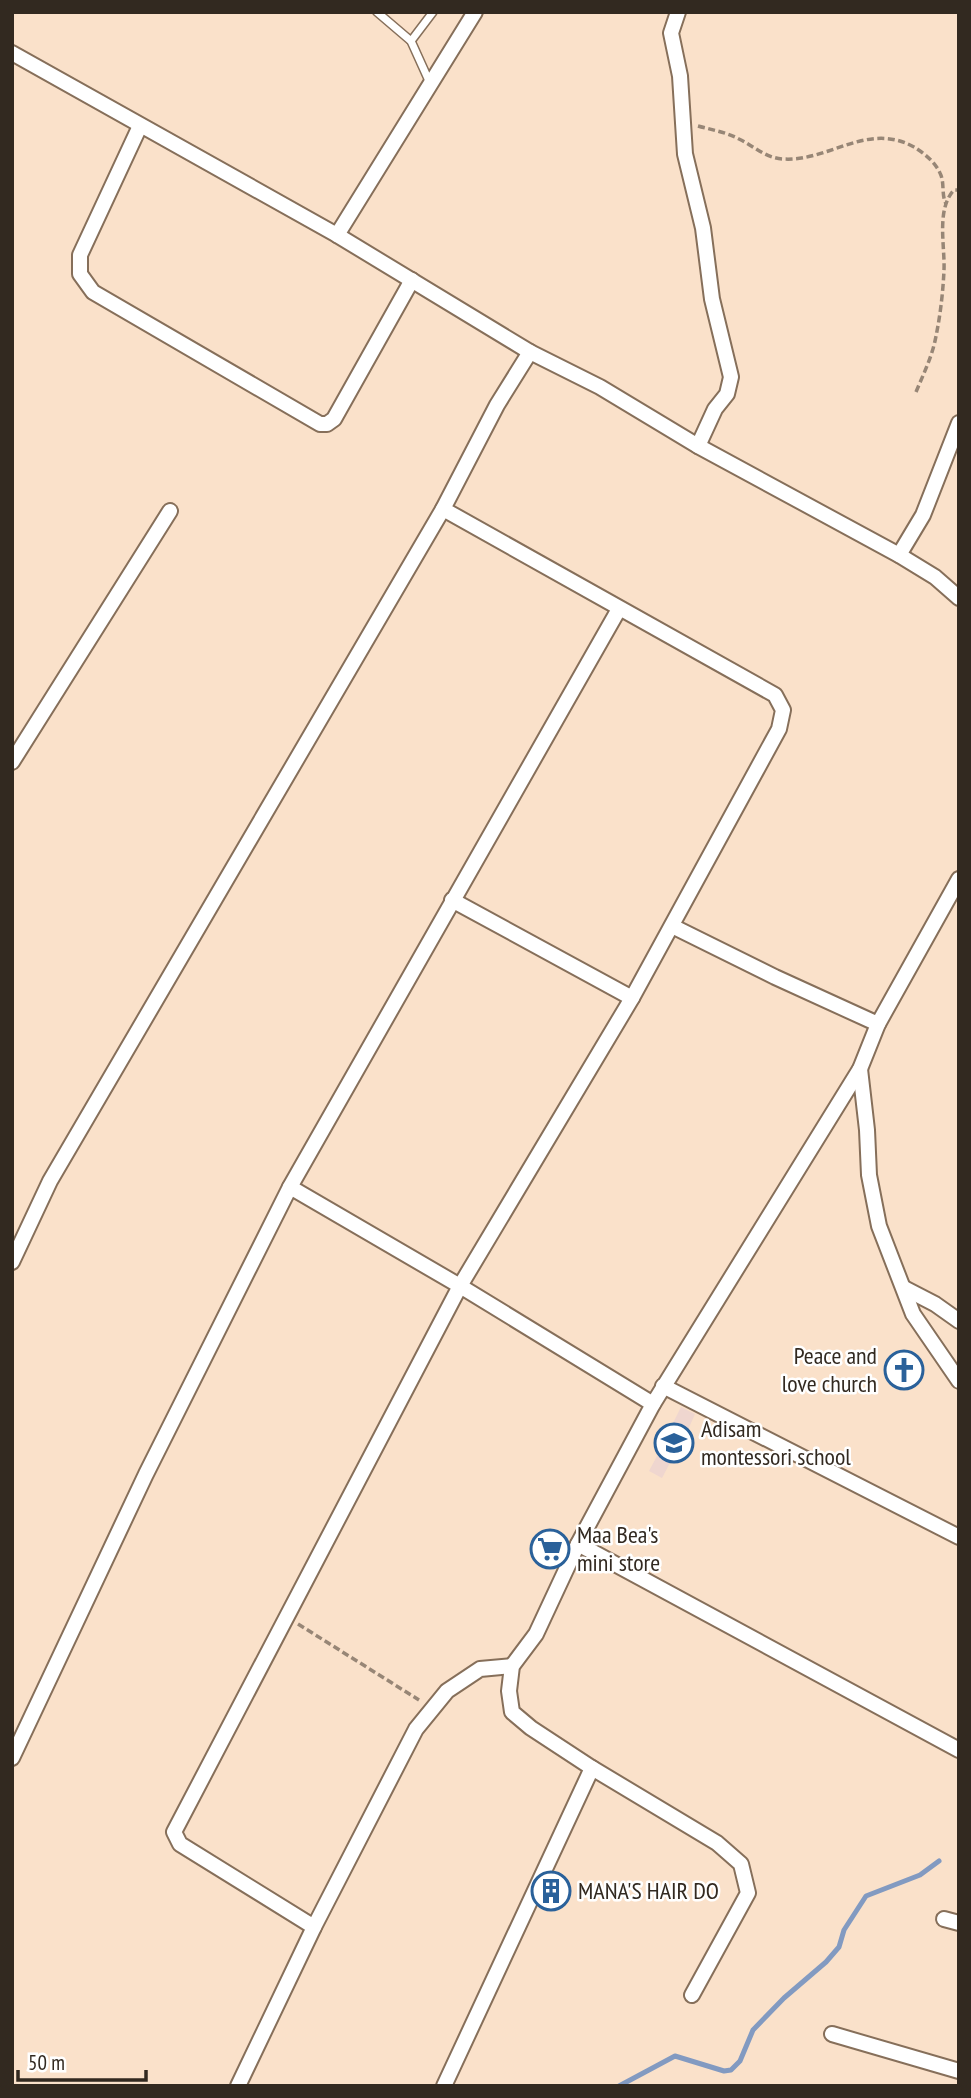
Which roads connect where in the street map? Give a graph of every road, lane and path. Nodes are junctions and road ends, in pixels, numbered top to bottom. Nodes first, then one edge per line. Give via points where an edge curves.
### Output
1 (377, 12) edge
2 (433, 12) edge
3 (475, 12) edge
4 (678, 12) edge
5 (411, 41) junction
6 (12, 53) edge
7 (430, 83) junction
8 (683, 120) junction
9 (140, 126) junction
10 (959, 190) edge
11 (946, 204) junction
12 (337, 235) junction
13 (412, 280) junction
14 (530, 352) junction
15 (916, 392) dead end
16 (959, 422) edge
17 (698, 446) junction
18 (443, 509) junction
19 (170, 511) dead end
20 (899, 555) junction
21 (959, 598) edge
22 (619, 609) junction
23 (12, 762) edge
24 (959, 878) edge
25 (452, 900) junction
26 (672, 926) junction
27 (632, 998) junction
28 (878, 1024) junction
29 (860, 1069) junction
30 (290, 1187) junction
31 (12, 1262) edge
32 (460, 1286) junction
33 (904, 1288) junction
34 (959, 1321) edge
35 (959, 1381) edge
36 (663, 1386) junction
37 (653, 1404) junction
38 (959, 1537) edge
39 (579, 1544) junction
40 (287, 1617) junction
41 (512, 1666) junction
42 (433, 1708) junction
43 (959, 1751) edge
44 (12, 1758) edge
45 (592, 1768) junction
46 (314, 1927) junction
47 (692, 1995) dead end
48 (832, 2034) dead end
49 (959, 2071) edge
50 (238, 2086) edge
51 (444, 2086) edge

1 - 5 lane
2 - 5 lane
3 - 7 street
4 - 8 street via 671,33
5 - 7 lane
6 - 9 street
7 - 12 street
8 - 11 path via 723,131 768,157 784,159 813,156 879,136 905,142 930,158 940,173
8 - 17 street via 712,299 731,377 727,394
9 - 12 street
9 - 13 street via 80,255 80,274 93,292 112,304 320,424 334,419
10 - 11 path via 950,194
11 - 15 path via 935,340
12 - 13 street
13 - 14 street
14 - 17 street via 600,387
14 - 18 street via 496,405
16 - 20 street via 923,515
17 - 20 street
18 - 22 street
18 - 31 street via 50,1181
19 - 23 street
20 - 21 street
22 - 25 street
22 - 26 street via 775,695 783,710 779,729
24 - 28 street
25 - 27 street
25 - 30 street
26 - 27 street
26 - 28 street
27 - 32 street
28 - 29 street
29 - 33 street via 869,1175 879,1226
29 - 36 street
30 - 32 street
30 - 44 street via 146,1474
32 - 37 street
32 - 40 street
33 - 34 street
33 - 35 street via 913,1314
36 - 37 street
36 - 38 street
37 - 39 street
39 - 41 street via 536,1634
39 - 43 street
40 - 42 path
40 - 46 street via 174,1832 180,1844
41 - 42 street via 480,1669 447,1691
41 - 45 street via 512,1712
42 - 46 street via 416,1730
45 - 47 street via 717,1843 741,1864 748,1893
45 - 51 street
46 - 50 street
48 - 49 street

